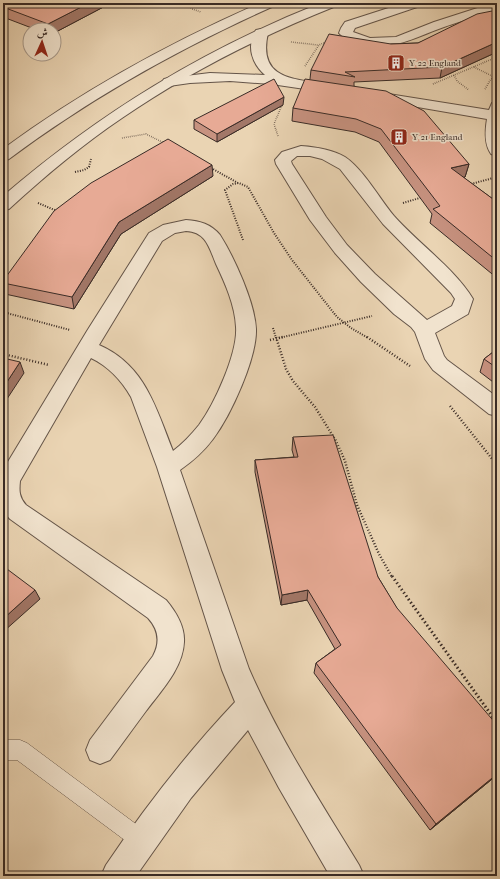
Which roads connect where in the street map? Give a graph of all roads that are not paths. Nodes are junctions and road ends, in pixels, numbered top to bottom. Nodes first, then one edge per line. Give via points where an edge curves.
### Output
1 (270, 3) edge
2 (332, 3) edge
3 (416, 3) edge
4 (497, 6) edge
5 (261, 33) junction
6 (169, 82) junction
7 (291, 83) junction
8 (349, 92) edge
9 (365, 95) edge
10 (496, 113) edge
11 (497, 151) edge
12 (3, 156) edge
13 (3, 205) edge
14 (424, 330) junction
15 (90, 342) junction
16 (497, 408) edge
17 (168, 467) junction
18 (251, 706) junction
19 (3, 750) edge
20 (100, 750) dead end
21 (141, 840) junction
22 (117, 876) edge
23 (348, 876) edge

1 - 12 street via 152,59 50,122
2 - 5 street
3 - 4 street via 350,25 345,30 346,33 361,40 394,42
5 - 6 street
5 - 7 street via 257,49 260,61 269,72
6 - 7 street via 226,75
6 - 13 street via 82,140
7 - 8 street
9 - 10 street
10 - 11 street via 492,137
14 - 14 street via 456,313 464,299 458,289 410,243 340,161 316,152 300,151 289,154 284,164 319,220 341,249
14 - 16 street via 435,359 440,365
15 - 17 street via 132,381 141,397
15 - 17 street via 155,237 167,229 184,226 200,228 211,234 244,311 247,329 244,346 241,360 207,431 184,456
15 - 20 street via 9,480 7,489 12,506 18,512 157,609 169,624 169,655
17 - 18 street via 236,670
18 - 21 street via 216,742
18 - 23 street via 289,778
19 - 21 lane via 20,750
21 - 22 street

